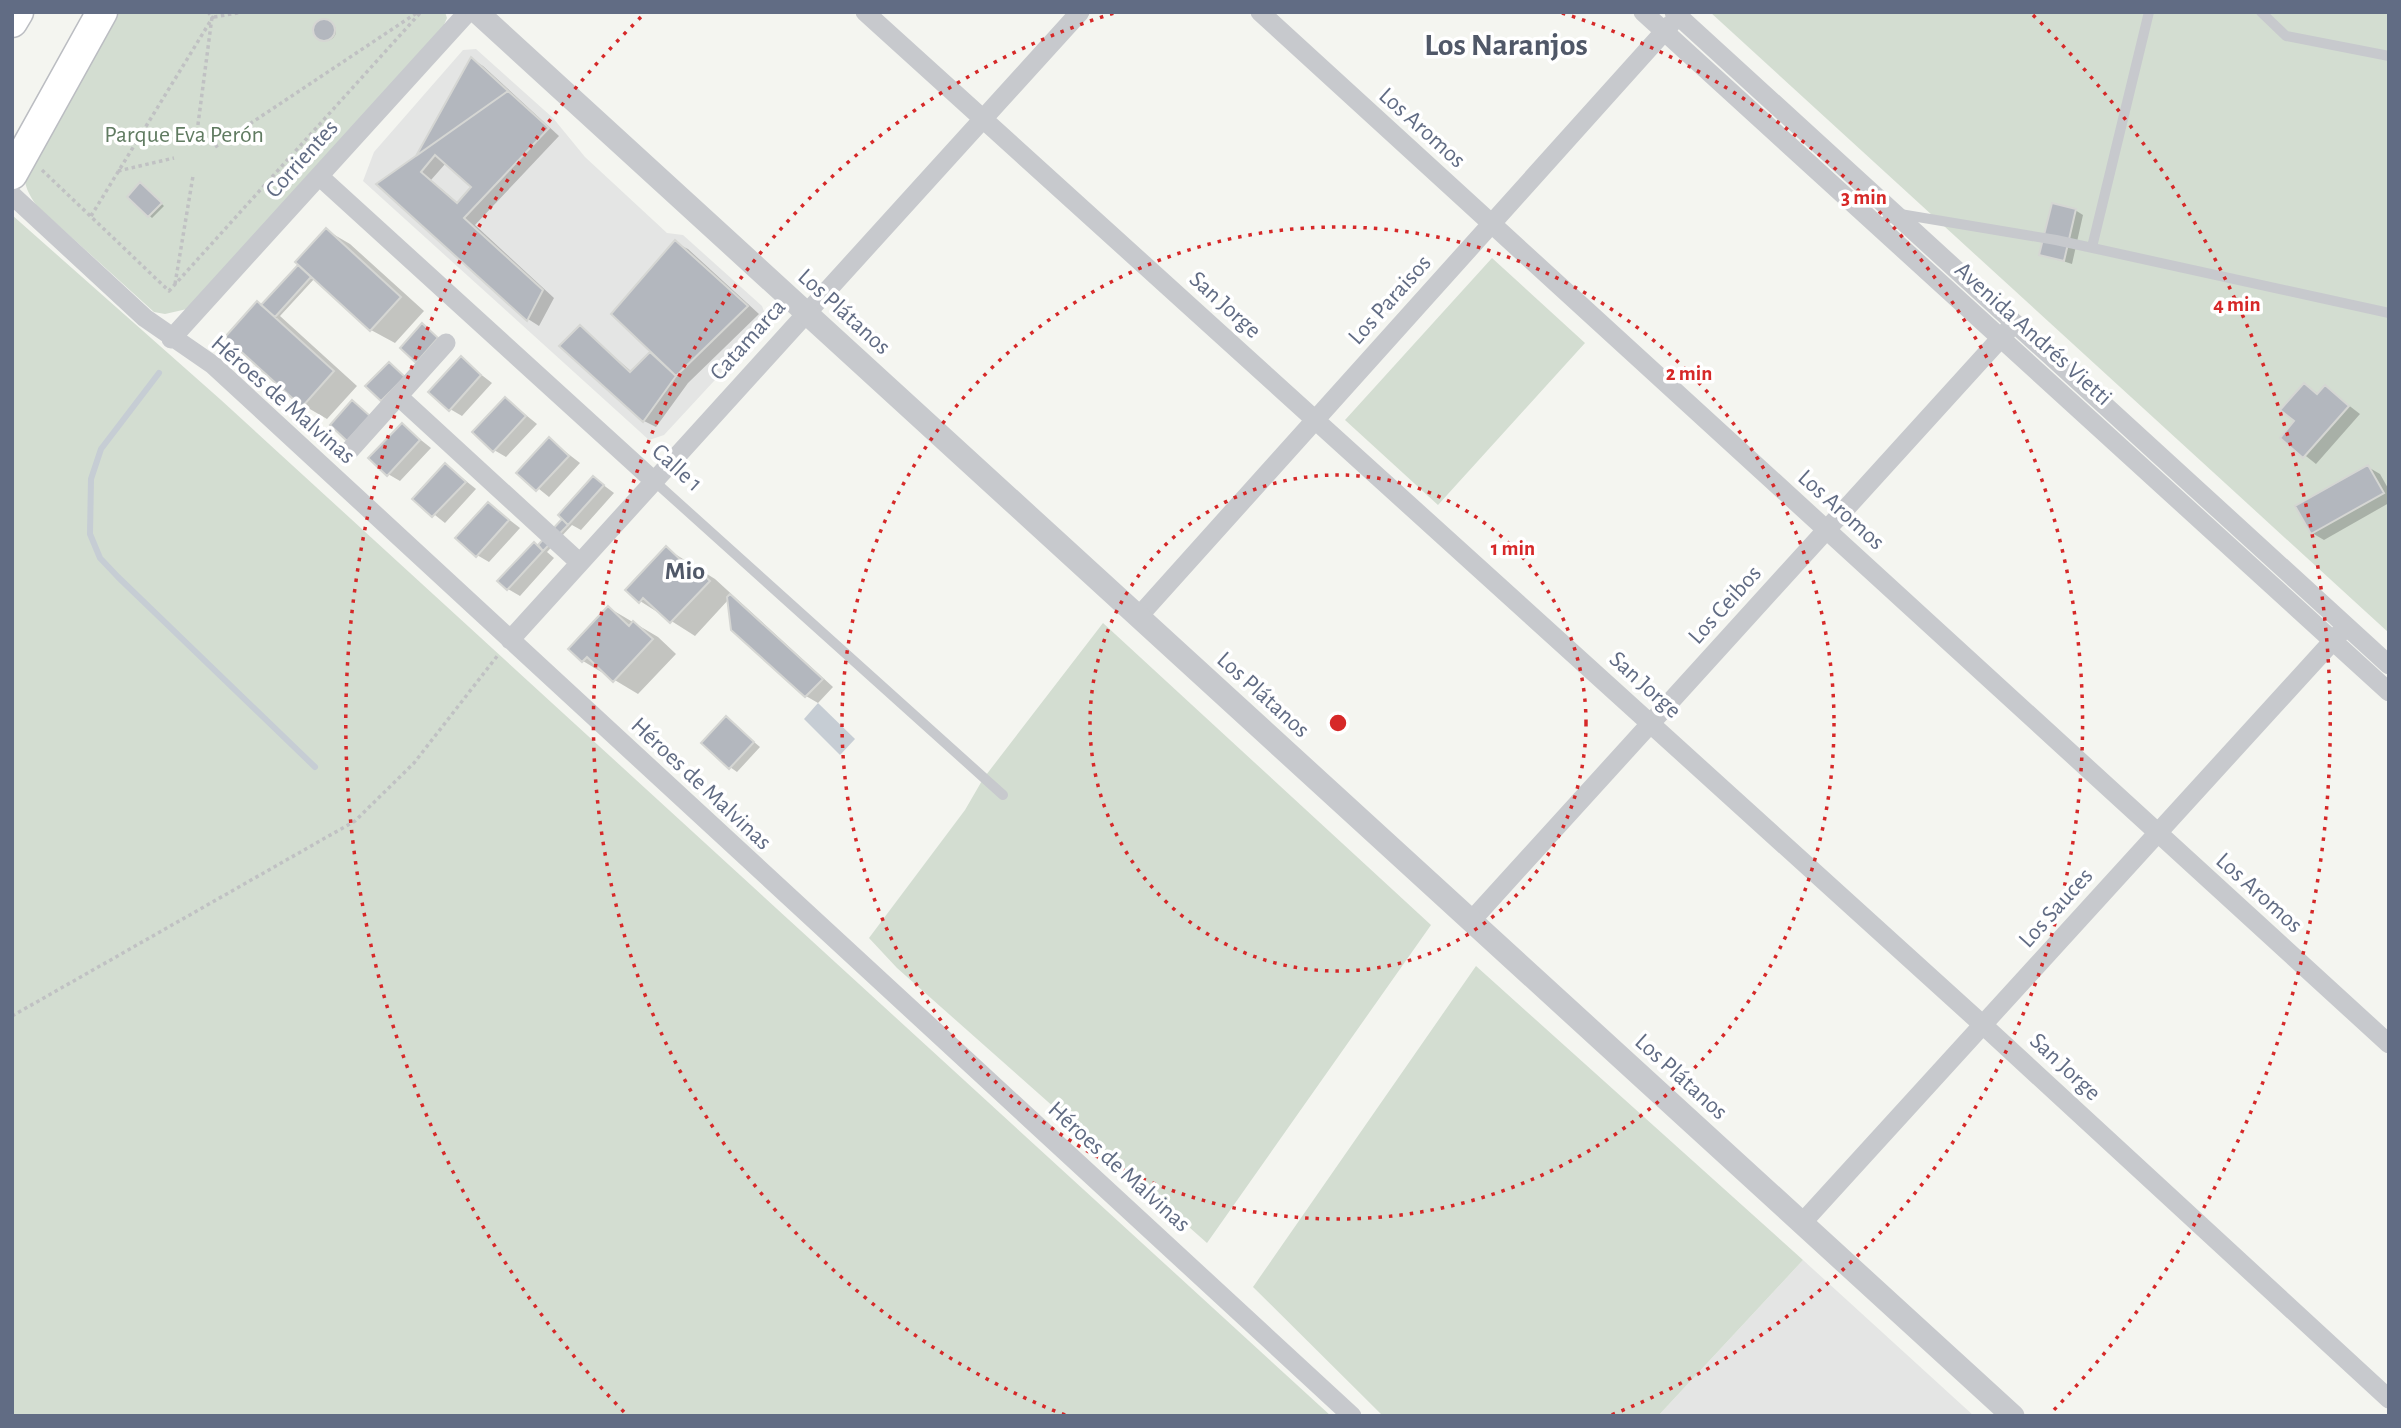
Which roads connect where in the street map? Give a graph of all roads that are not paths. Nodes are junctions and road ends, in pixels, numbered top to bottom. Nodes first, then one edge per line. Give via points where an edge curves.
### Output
1 (18, 12) edge
2 (102, 12) edge
3 (468, 12) edge
4 (477, 12) edge
5 (865, 12) edge
6 (1080, 12) edge
7 (1260, 12) edge
8 (1643, 12) edge
9 (2149, 12) edge
10 (2261, 12) edge
11 (1676, 14) edge
12 (12, 22) edge
13 (1664, 32) junction
14 (2389, 56) edge
15 (983, 119) junction
16 (25, 170) edge
17 (319, 176) junction
18 (12, 195) edge
19 (1894, 213) junction
20 (1491, 224) junction
21 (1879, 227) junction
22 (2092, 247) junction
23 (806, 313) junction
24 (2389, 313) edge
25 (2015, 323) junction
26 (2001, 338) junction
27 (171, 339) junction
28 (446, 343) dead end
29 (398, 396) junction
30 (1315, 420) junction
31 (350, 450) dead end
32 (654, 481) junction
33 (1826, 530) junction
34 (580, 563) junction
35 (1139, 617) junction
36 (2346, 626) junction
37 (510, 640) junction
38 (2332, 641) junction
39 (2389, 665) edge
40 (2389, 692) edge
41 (1651, 723) junction
42 (1003, 795) dead end
43 (2158, 833) junction
44 (1471, 921) junction
45 (1983, 1025) junction
46 (2389, 1044) edge
47 (1802, 1223) junction
48 (2389, 1399) edge
49 (1352, 1416) edge
50 (2013, 1416) edge

1 - 12 main road
2 - 16 main road
3 - 17 street, Corrientes
4 - 23 street, Los Plátanos
5 - 15 street, San Jorge
6 - 15 street, Catamarca
7 - 20 street, Los Aromos
8 - 13 street, Avenida Andrés Vietti
9 - 22 lane
10 - 14 lane via 2286,36
11 - 13 street, Los Paraisos
11 - 19 street, Avenida Andrés Vietti
13 - 20 street, Los Paraisos
13 - 21 street, Avenida Andrés Vietti
15 - 23 street, Catamarca
15 - 30 street, San Jorge
17 - 27 street, Corrientes
17 - 32 street, Calle 1
18 - 27 street, Héroes de Malvinas
19 - 21 lane
19 - 22 lane
19 - 25 street, Avenida Andrés Vietti
20 - 30 street, Los Paraisos
20 - 33 street, Los Aromos
21 - 26 street, Avenida Andrés Vietti
22 - 24 lane
23 - 32 street, Catamarca
23 - 35 street, Los Plátanos
25 - 26 street, Los Ceibos
25 - 36 street, Avenida Andrés Vietti
26 - 33 street, Los Ceibos
26 - 38 street, Avenida Andrés Vietti
27 - 37 street, Héroes de Malvinas via 213,365
28 - 29 street
29 - 31 street
29 - 34 street
30 - 35 street, Los Paraisos
30 - 41 street, San Jorge
32 - 34 street, Catamarca
32 - 42 lane, Calle 1
33 - 41 street, Los Ceibos
33 - 43 street, Los Aromos
34 - 37 street, Catamarca
35 - 44 street, Los Plátanos
36 - 38 street, Los Sauces
36 - 39 street, Avenida Andrés Vietti
37 - 49 street, Héroes de Malvinas
38 - 40 street, Avenida Andrés Vietti
38 - 43 street, Los Sauces
41 - 44 street, Los Ceibos
41 - 45 street, San Jorge
43 - 45 street, Los Sauces
43 - 46 street, Los Aromos
44 - 47 street, Los Plátanos
45 - 47 street, Los Sauces
45 - 48 street, San Jorge
47 - 50 street, Los Plátanos

